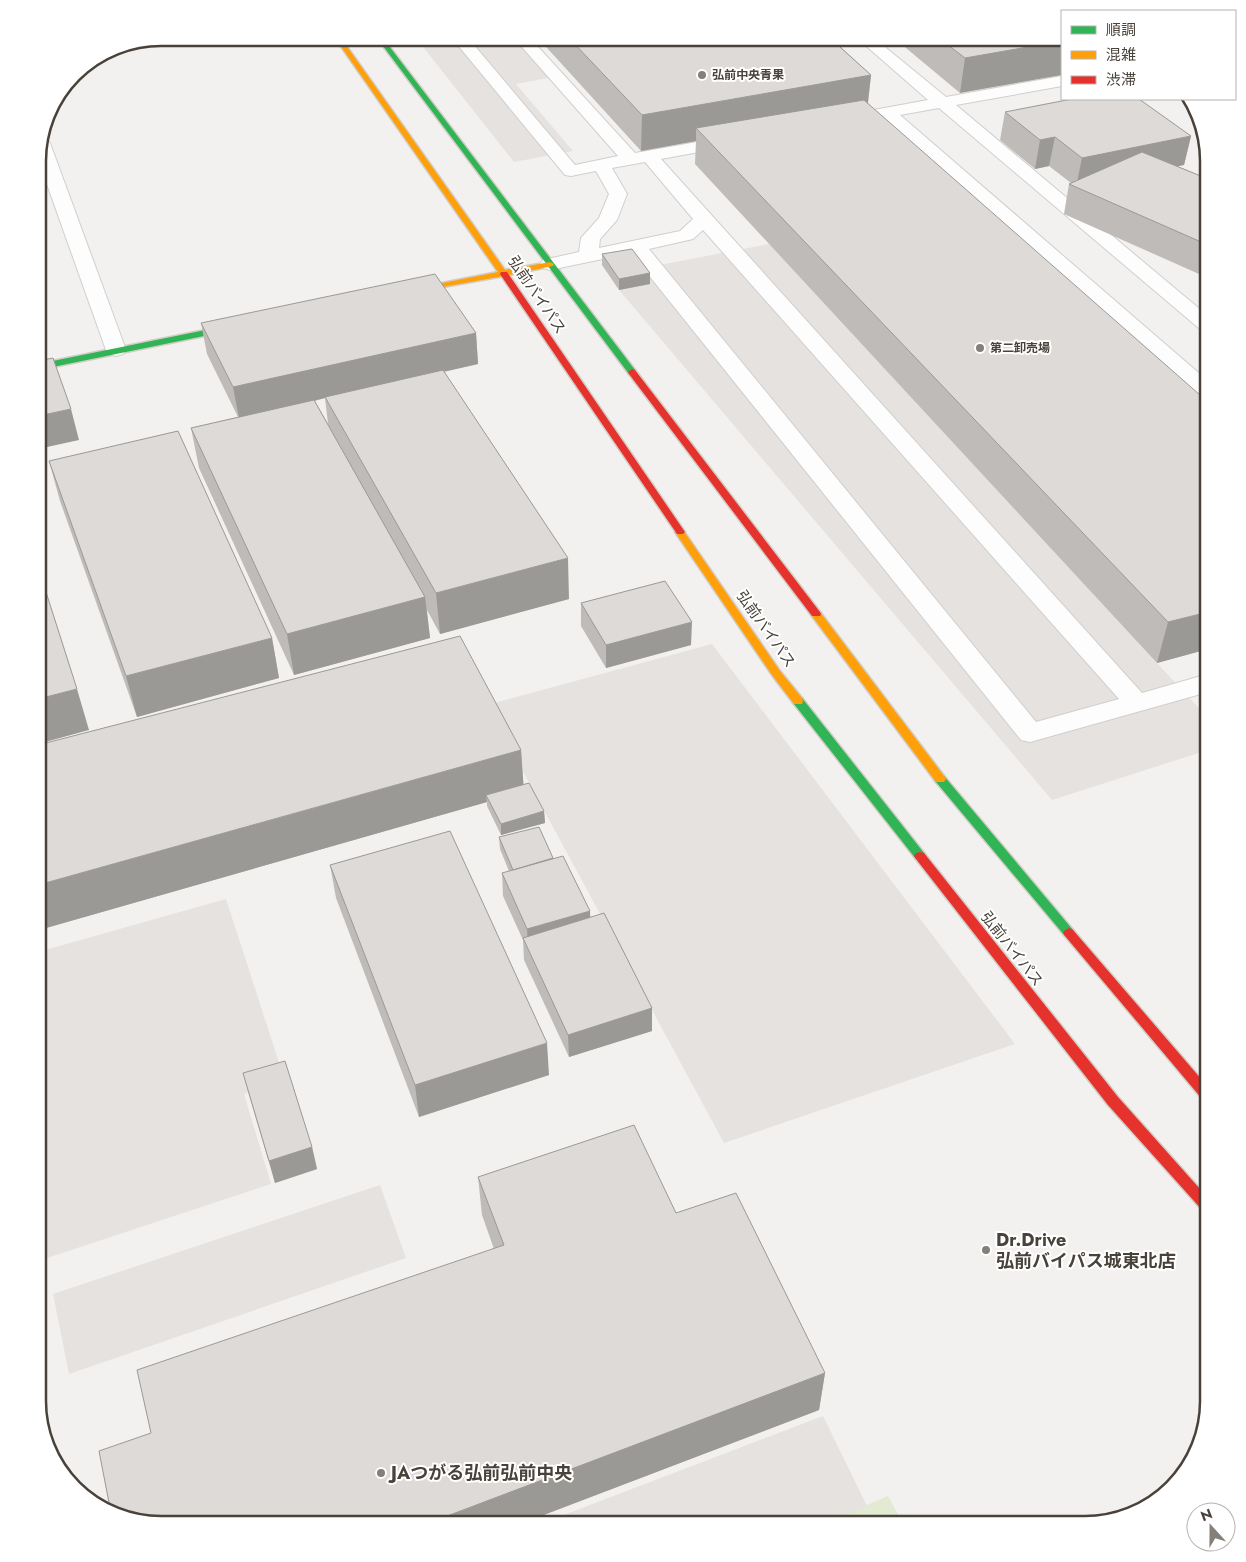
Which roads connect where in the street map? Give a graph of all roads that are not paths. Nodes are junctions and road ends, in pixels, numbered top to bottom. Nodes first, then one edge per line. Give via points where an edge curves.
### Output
1 (344, 46) edge
2 (386, 46) edge
3 (467, 46) edge
4 (529, 46) edge
5 (875, 46) edge
6 (1061, 81) edge
7 (944, 102) junction
8 (887, 113) junction
9 (859, 118) edge
10 (744, 139) edge
11 (649, 156) junction
12 (46, 157) edge
13 (631, 160) junction
14 (601, 165) junction
15 (704, 220) junction
16 (636, 246) junction
17 (588, 256) junction
18 (550, 264) junction
19 (504, 273) junction
20 (393, 295) edge
21 (1200, 319) edge
22 (250, 324) edge
23 (116, 350) junction
24 (46, 365) edge
25 (1200, 385) edge
26 (1200, 685) edge
27 (1137, 703) junction
28 (1200, 1087) edge
29 (1200, 1198) edge

1 - 19 main road, 弘前バイパス
2 - 18 main road, 弘前バイパス
3 - 14 street via 571,171
4 - 13 street
5 - 7 street
6 - 7 street
7 - 8 street
7 - 21 street
8 - 9 street
8 - 25 street
10 - 11 street
11 - 13 street
11 - 15 street
12 - 23 street
13 - 14 street
14 - 17 street via 618,194 608,220 591,238
15 - 16 street via 686,235
15 - 27 street
16 - 17 street
16 - 27 street via 1030,733
17 - 18 street
18 - 19 main road
18 - 28 main road, 弘前バイパス via 958,802
19 - 20 main road
19 - 29 main road, 弘前バイパス via 776,673 1113,1101
22 - 23 main road
23 - 24 main road
26 - 27 street

